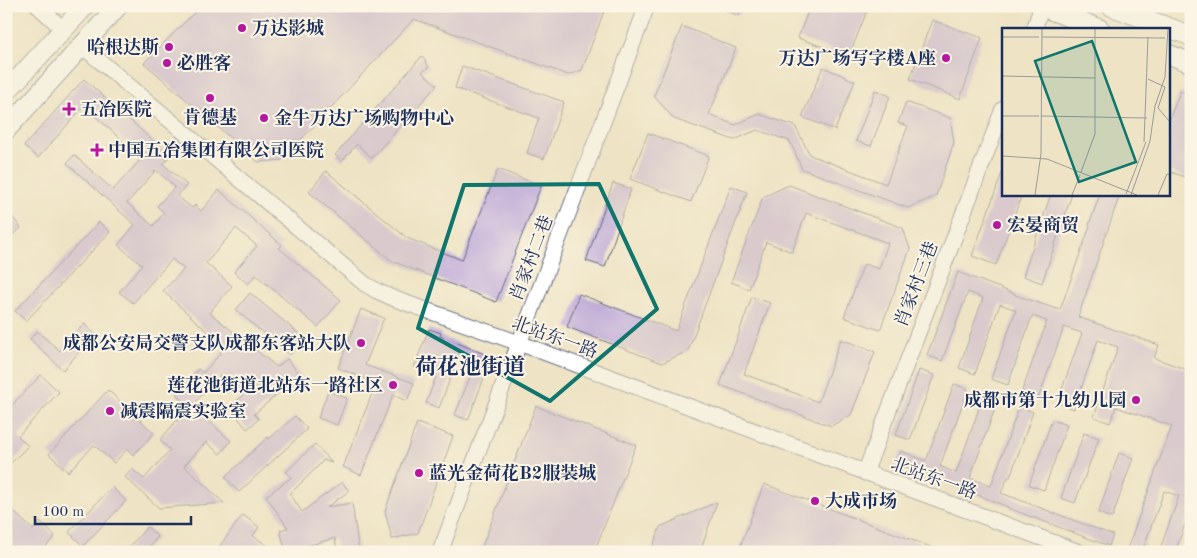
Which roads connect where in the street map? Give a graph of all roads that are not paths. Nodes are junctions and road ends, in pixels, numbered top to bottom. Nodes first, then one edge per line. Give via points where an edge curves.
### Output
1 (38, 6) edge
2 (85, 6) edge
3 (118, 6) edge
4 (647, 6) edge
5 (1042, 6) edge
6 (1111, 6) edge
7 (1034, 28) edge
8 (1097, 28) edge
9 (1170, 28) edge
10 (1170, 28) edge
11 (64, 30) junction
12 (1191, 36) edge
13 (82, 46) junction
14 (1170, 55) edge
15 (1191, 63) edge
16 (6, 92) edge
17 (1002, 112) edge
18 (6, 130) edge
19 (519, 343) junction
20 (865, 473) junction
21 (440, 552) edge
22 (1079, 552) edge

1 - 11 street
2 - 11 main road
3 - 13 main road
4 - 19 street, 肖家村二巷
5 - 7 street
5 - 8 main road
6 - 10 main road
9 - 12 main road
11 - 16 main road
13 - 18 main road
13 - 19 street, 北站东一路 via 365,284 395,299
14 - 15 main road
17 - 20 street, 肖家村三巷
19 - 20 street, 北站东一路
19 - 21 street, 肖家村二巷
20 - 22 street, 北站东一路

